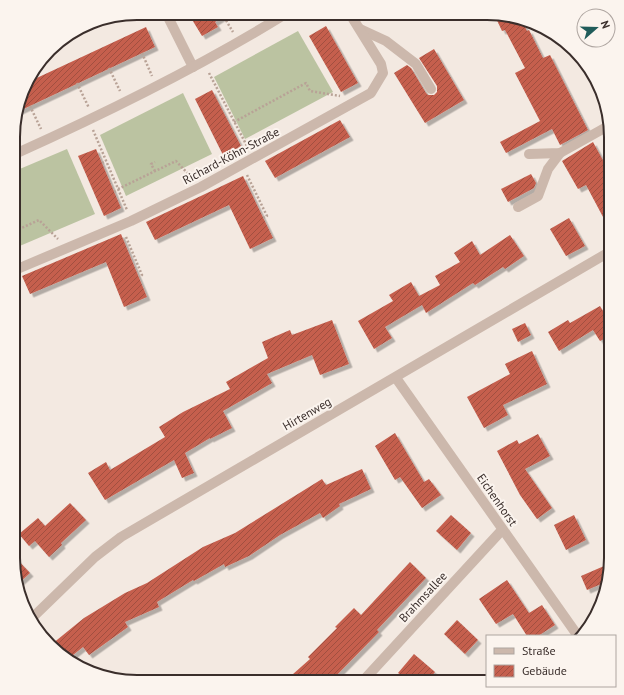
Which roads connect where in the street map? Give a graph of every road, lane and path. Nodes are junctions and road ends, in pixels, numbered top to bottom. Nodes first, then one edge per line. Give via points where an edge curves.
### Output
1 (170, 20) edge
2 (276, 20) edge
3 (354, 20) edge
4 (360, 29) junction
5 (142, 53) dead end
6 (203, 62) junction
7 (193, 67) junction
8 (109, 68) dead end
9 (77, 82) dead end
10 (157, 86) junction
11 (431, 88) dead end
12 (224, 102) junction
13 (125, 103) junction
14 (219, 104) dead end
15 (30, 106) dead end
16 (348, 106) junction
17 (91, 120) junction
18 (234, 122) junction
19 (604, 128) edge
20 (238, 130) junction
21 (234, 133) dead end
22 (46, 140) junction
23 (20, 152) edge
24 (560, 153) junction
25 (529, 154) dead end
26 (253, 160) junction
27 (106, 161) junction
28 (155, 162) dead end
29 (102, 163) dead end
30 (243, 165) junction
31 (155, 171) junction
32 (201, 187) junction
33 (118, 190) junction
34 (114, 192) dead end
35 (257, 197) junction
36 (254, 198) dead end
37 (518, 207) dead end
38 (263, 218) dead end
39 (131, 221) junction
40 (121, 226) junction
41 (20, 228) edge
42 (66, 248) junction
43 (604, 255) edge
44 (20, 268) edge
45 (139, 277) dead end
46 (396, 378) junction
47 (502, 530) junction
48 (35, 615) edge
49 (576, 633) edge
50 (368, 675) edge

1 - 7 street
2 - 6 street
3 - 4 street, Richard-Köhn-Straße
4 - 11 street via 386,41 416,64
4 - 16 street, Richard-Köhn-Straße via 381,64 383,74 371,93
5 - 10 path
6 - 7 street
6 - 12 path
7 - 10 street
8 - 13 path
9 - 17 path
10 - 13 street
12 - 14 path
12 - 18 path
13 - 17 street
15 - 22 path
16 - 18 path via 342,96 310,92 306,84
16 - 26 street, Richard-Köhn-Straße
17 - 22 street
17 - 27 path
18 - 20 path
19 - 24 street
20 - 21 path
20 - 26 path
22 - 23 street
24 - 25 street
24 - 37 street via 548,169 538,196
26 - 30 street, Richard-Köhn-Straße
27 - 29 path
27 - 33 path
28 - 31 path via 151,164
30 - 32 street, Richard-Köhn-Straße
30 - 35 path
31 - 32 path via 176,161
31 - 33 path
32 - 39 street, Richard-Köhn-Straße
33 - 34 path
33 - 39 path
35 - 36 path
35 - 38 path via 266,216
39 - 40 street, Richard-Köhn-Straße
40 - 42 street, Richard-Köhn-Straße
40 - 45 path via 142,276
41 - 42 path via 39,220
42 - 44 street, Richard-Köhn-Straße
43 - 46 street, Hirtenweg
46 - 47 street, Eichenhorst
46 - 48 street, Hirtenweg via 121,537 95,557
47 - 49 street, Eichenhorst
47 - 50 street, Brahmsallee

